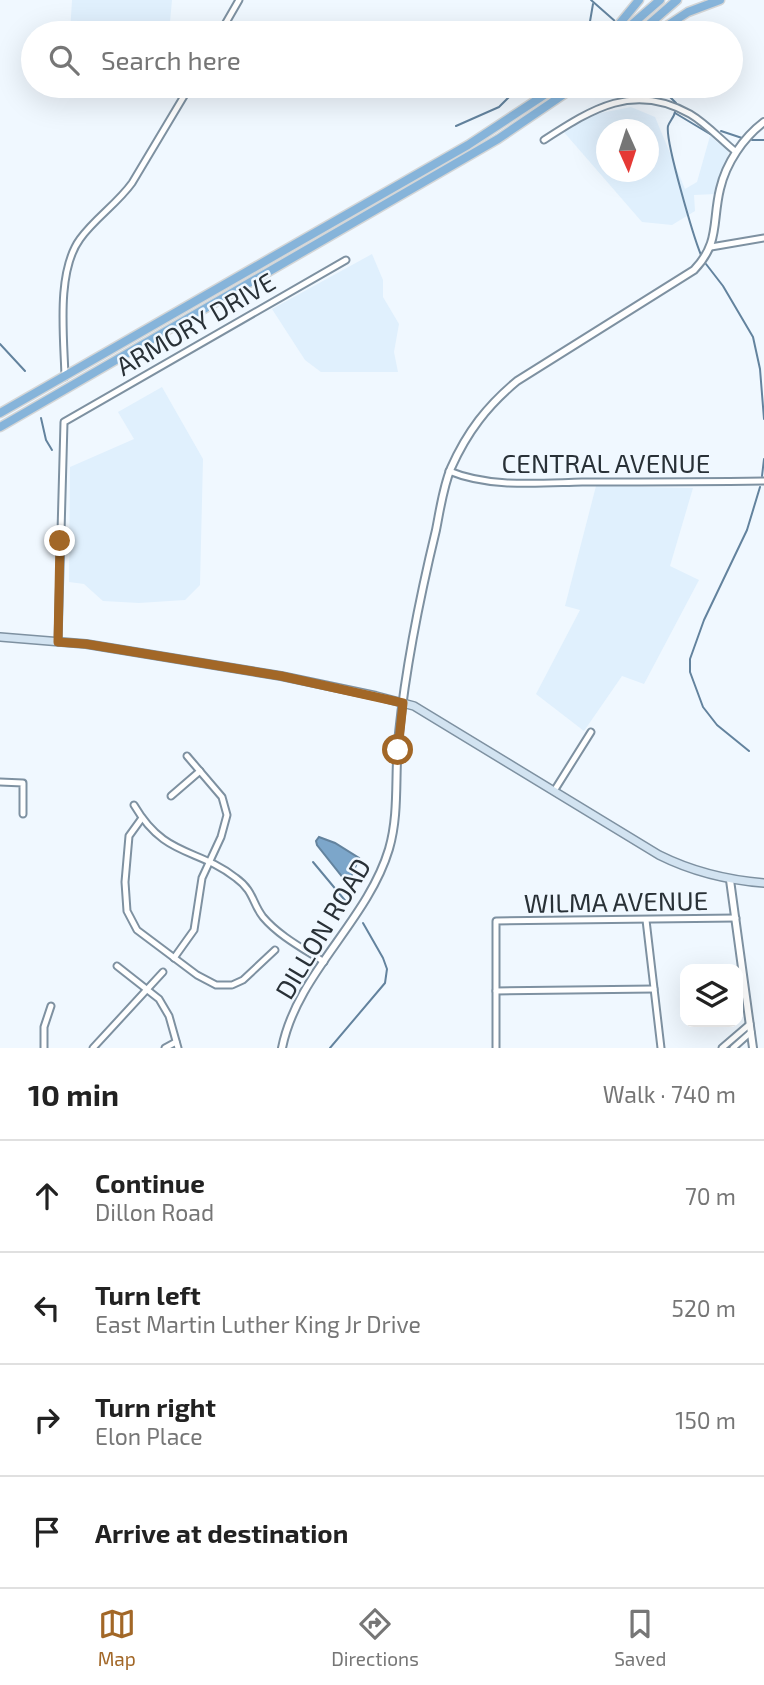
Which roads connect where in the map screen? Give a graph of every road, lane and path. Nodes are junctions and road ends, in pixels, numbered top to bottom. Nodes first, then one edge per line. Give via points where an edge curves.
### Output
1 (239, 0) edge
2 (639, 0) edge
3 (660, 0) edge
4 (677, 0) edge
5 (720, 0) edge
6 (227, 21) edge
7 (622, 21) edge
8 (636, 21) edge
9 (653, 21) edge
10 (674, 21) edge
11 (183, 98) edge
12 (540, 98) edge
13 (560, 98) edge
14 (764, 122) edge
15 (544, 140) dead end
16 (736, 152) junction
17 (764, 238) edge
18 (711, 247) junction
19 (346, 260) dead end
20 (65, 377) junction
21 (0, 413) edge
22 (0, 426) edge
23 (449, 471) junction
24 (764, 481) edge
25 (0, 637) edge
26 (58, 642) junction
27 (403, 703) junction
28 (591, 732) dead end
29 (187, 756) dead end
30 (200, 771) junction
31 (0, 782) edge
32 (554, 791) junction
33 (171, 796) dead end
34 (134, 805) dead end
35 (23, 814) dead end
36 (142, 818) junction
37 (209, 863) junction
38 (730, 880) junction
39 (764, 883) edge
40 (736, 918) junction
41 (646, 920) junction
42 (275, 950) dead end
43 (174, 958) junction
44 (324, 962) junction
45 (117, 966) dead end
46 (163, 972) dead end
47 (148, 988) junction
48 (654, 989) junction
49 (496, 991) junction
50 (51, 1006) dead end
51 (750, 1024) junction
52 (751, 1032) junction
53 (177, 1045) edge
54 (44, 1048) edge
55 (93, 1048) edge
56 (165, 1048) edge
57 (282, 1048) edge
58 (496, 1048) edge
59 (661, 1048) edge
60 (722, 1048) edge
61 (733, 1048) edge
62 (753, 1048) edge

1 - 6 street
2 - 7 highway
3 - 8 highway
4 - 9 highway
5 - 10 highway
11 - 20 street via 123,196 73,249 65,286
12 - 20 highway via 468,145
13 - 22 highway via 463,160
14 - 16 street
15 - 16 street via 595,108 622,101 650,101 691,115
16 - 18 street via 719,191
17 - 18 street
18 - 23 street, DILLON ROAD via 687,276 517,381 493,401
19 - 26 street, ARMORY DRIVE via 64,422
20 - 21 highway
23 - 24 street, CENTRAL AVENUE via 481,480 528,483
23 - 27 street, DILLON ROAD
25 - 26 main road
26 - 27 main road via 281,676
27 - 32 main road
27 - 44 street, DILLON ROAD via 390,845 372,889
28 - 32 street
29 - 30 street
30 - 33 street
30 - 37 street via 227,809 225,828
31 - 35 street via 23,783
32 - 38 main road via 659,855
34 - 36 street
36 - 37 street via 172,846
36 - 43 street via 131,830 127,844 127,911 137,930
37 - 43 street via 200,887 194,930
37 - 44 street via 241,882 272,926
38 - 39 main road
38 - 40 street
40 - 41 street, WILMA AVENUE
40 - 51 street
41 - 48 street
41 - 49 street, WILMA AVENUE via 497,921
42 - 43 street via 243,980 226,986 204,980
44 - 57 street, DILLON ROAD via 291,1017
45 - 47 street
46 - 47 street
47 - 53 street via 170,1016
47 - 55 street
48 - 49 street
48 - 59 street
49 - 58 street
50 - 54 street
51 - 52 street
51 - 60 street
52 - 61 street
52 - 62 street
53 - 56 street

